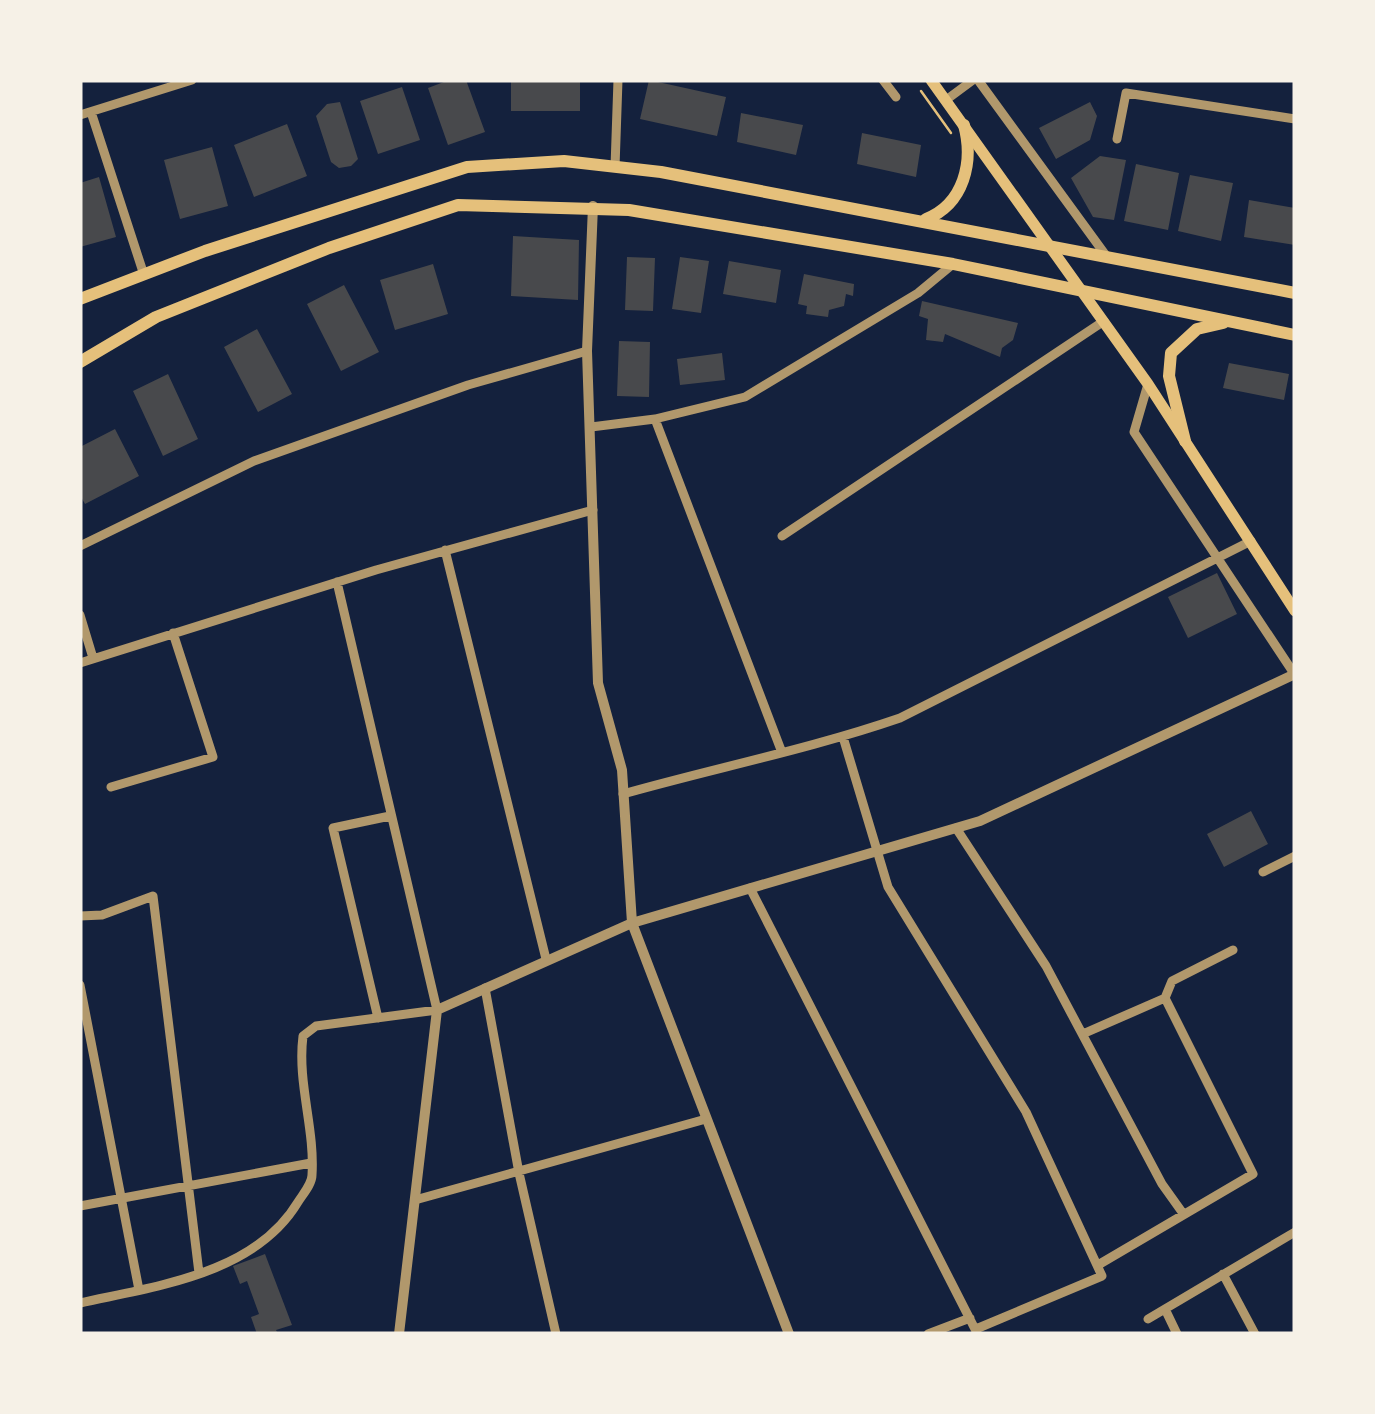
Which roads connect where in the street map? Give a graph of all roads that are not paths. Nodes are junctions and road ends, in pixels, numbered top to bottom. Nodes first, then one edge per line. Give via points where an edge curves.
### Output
1 (192, 80) edge
2 (618, 80) edge
3 (884, 80) edge
4 (931, 80) edge
5 (975, 80) edge
6 (896, 97) dead end
7 (946, 100) junction
8 (85, 113) edge
9 (1295, 119) edge
10 (964, 125) junction
11 (1117, 140) dead end
12 (615, 166) junction
13 (594, 206) junction
14 (924, 220) junction
15 (1050, 243) junction
16 (1107, 256) junction
17 (954, 264) junction
18 (144, 274) junction
19 (1083, 291) junction
20 (1295, 293) edge
21 (80, 299) edge
22 (1104, 320) junction
23 (1231, 321) junction
24 (1295, 335) edge
25 (587, 351) junction
26 (82, 360) edge
27 (1148, 384) junction
28 (655, 418) junction
29 (591, 427) junction
30 (1185, 441) junction
31 (592, 510) junction
32 (782, 536) dead end
33 (1251, 540) junction
34 (80, 546) edge
35 (444, 550) junction
36 (1218, 558) junction
37 (337, 582) junction
38 (1295, 611) edge
39 (80, 615) edge
40 (173, 633) junction
41 (94, 658) junction
42 (80, 662) edge
43 (1295, 674) edge
44 (843, 737) junction
45 (781, 750) junction
46 (111, 786) dead end
47 (623, 794) junction
48 (390, 816) junction
49 (956, 828) junction
50 (878, 850) junction
51 (1295, 856) edge
52 (1263, 872) dead end
53 (750, 888) junction
54 (80, 916) edge
55 (632, 923) junction
56 (1233, 950) dead end
57 (546, 960) junction
58 (80, 985) edge
59 (485, 988) junction
60 (1166, 998) junction
61 (438, 1010) junction
62 (378, 1018) junction
63 (1085, 1032) junction
64 (706, 1118) junction
65 (311, 1163) junction
66 (520, 1174) junction
67 (188, 1184) junction
68 (120, 1198) junction
69 (415, 1200) junction
70 (80, 1206) edge
71 (1182, 1212) junction
72 (1295, 1232) edge
73 (1098, 1265) junction
74 (198, 1273) junction
75 (1222, 1274) junction
76 (138, 1290) junction
77 (80, 1303) edge
78 (1165, 1309) junction
79 (970, 1318) junction
80 (1148, 1319) dead end
81 (977, 1332) edge
82 (399, 1334) edge
83 (556, 1334) edge
84 (789, 1334) edge
85 (928, 1334) edge
86 (1177, 1334) edge
87 (1255, 1334) edge

1 - 8 street
2 - 12 street
3 - 6 street
4 - 7 main road
5 - 7 street
5 - 16 street
7 - 10 main road
8 - 18 street
9 - 11 street via 1126,93
10 - 14 main road via 969,157 962,184 947,207
10 - 15 main road
12 - 14 main road
12 - 18 main road via 564,161 467,167
13 - 17 main road
13 - 25 street
13 - 26 main road via 458,205 156,318
14 - 15 main road
15 - 16 main road
15 - 19 main road
16 - 20 main road
17 - 19 main road
17 - 28 street via 746,398
18 - 21 main road
19 - 22 main road
19 - 23 main road
22 - 27 main road
22 - 32 street
23 - 24 main road
23 - 30 main road via 1197,329 1171,353 1169,376
25 - 29 street
25 - 34 street via 468,385 254,461
27 - 30 main road
27 - 36 street via 1134,432
28 - 29 street
28 - 45 street
29 - 31 street
30 - 33 main road
31 - 35 street
31 - 47 street via 598,683
33 - 36 street
33 - 38 main road
35 - 37 street
35 - 57 street
36 - 43 street
36 - 44 street via 900,718
37 - 40 street
37 - 48 street
39 - 41 street
40 - 41 street
40 - 46 street via 213,757
41 - 42 street
43 - 49 street
44 - 45 street
44 - 50 street
45 - 47 street
47 - 55 street
48 - 61 street
48 - 62 street via 333,828
49 - 50 street
49 - 63 street
50 - 53 street
50 - 73 street via 888,887 1026,1112
51 - 52 street
53 - 55 street
53 - 79 street
54 - 67 street via 153,896
55 - 57 street
55 - 64 street
56 - 60 street via 1172,981
57 - 59 street
58 - 68 street
59 - 61 street
59 - 66 street
60 - 63 street
60 - 71 street via 1253,1174
61 - 62 street
61 - 69 street
62 - 65 street via 316,1026 303,1036 298,1069
63 - 71 street
64 - 66 street
64 - 84 street
65 - 67 street
65 - 74 street via 312,1178 286,1223 255,1249
66 - 69 street
66 - 83 street
67 - 68 street
67 - 74 street
68 - 70 street
68 - 76 street
69 - 82 street
71 - 73 street
72 - 75 street
73 - 81 street via 1102,1276
74 - 76 street
75 - 78 street
75 - 87 street
76 - 77 street
78 - 80 street
78 - 86 street
79 - 81 street
79 - 85 street

